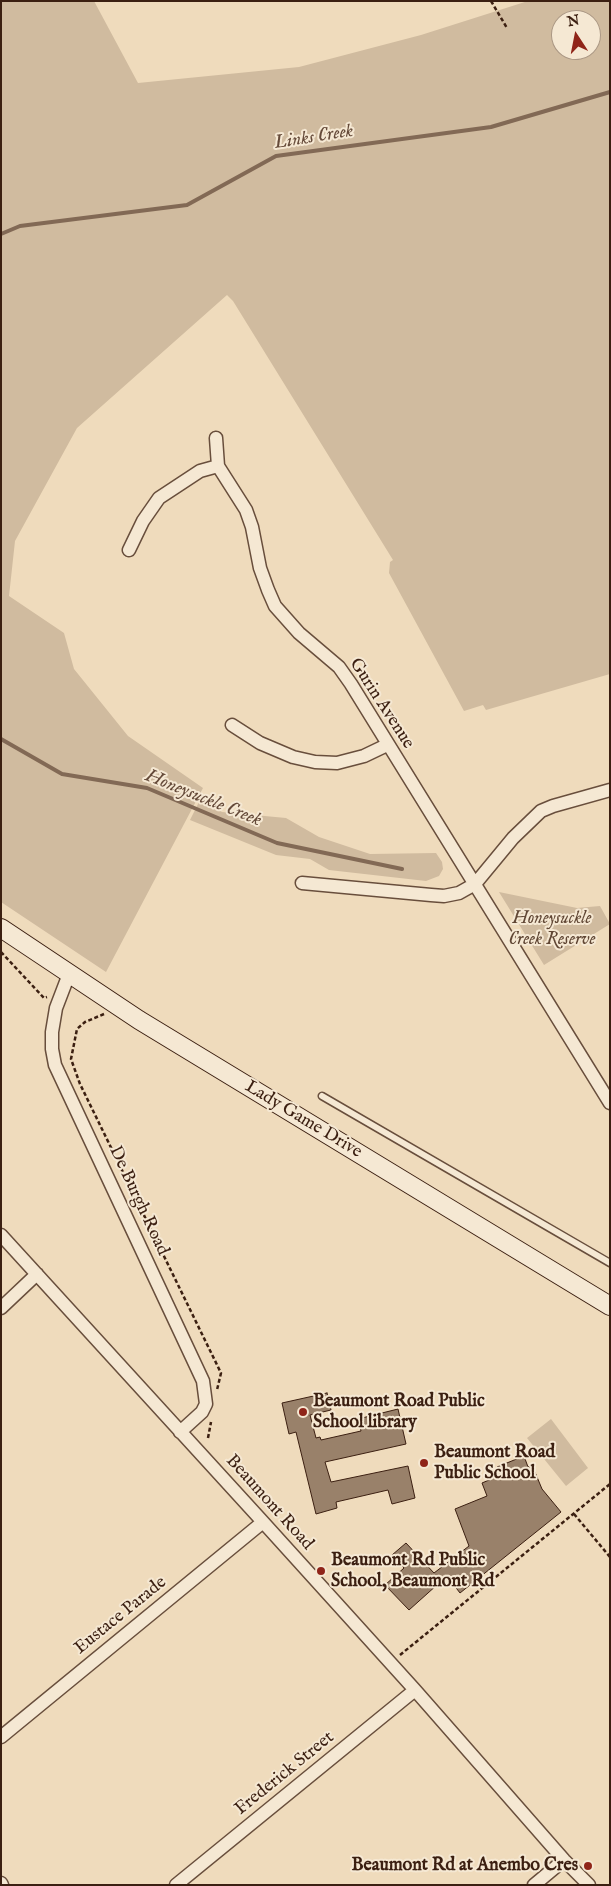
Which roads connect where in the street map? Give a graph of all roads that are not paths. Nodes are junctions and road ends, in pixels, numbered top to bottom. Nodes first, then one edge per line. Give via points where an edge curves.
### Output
1 (216, 438) dead end
2 (218, 466) junction
3 (129, 550) dead end
4 (232, 725) dead end
5 (387, 745) junction
6 (610, 790) edge
7 (302, 883) dead end
8 (475, 884) junction
9 (1, 928) edge
10 (69, 974) junction
11 (322, 1096) dead end
12 (610, 1103) edge
13 (1, 1235) edge
14 (610, 1262) edge
15 (36, 1274) junction
16 (610, 1306) edge
17 (1, 1308) edge
18 (180, 1432) junction
19 (264, 1522) junction
20 (415, 1690) junction
21 (1, 1737) edge
22 (564, 1860) junction
23 (176, 1885) edge
24 (534, 1885) edge
25 (588, 1885) edge

1 - 2 street, Gurin Avenue
2 - 3 street via 200,471 159,498
2 - 5 street, Gurin Avenue via 246,510 260,568 275,606 298,633 338,667
4 - 5 street via 260,743 293,758 315,762 337,763 364,756
5 - 8 street, Gurin Avenue
6 - 8 street via 541,811
7 - 8 street via 444,896 459,893
8 - 12 street, Gurin Avenue
9 - 10 main road, Lady Game Drive
10 - 16 main road, Lady Game Drive via 139,1020
10 - 18 street, De Burgh Road via 56,1008 52,1032 55,1065 202,1381 206,1404 202,1412
11 - 14 lane, Lady Game Drive
13 - 15 street, Beaumont Road
15 - 17 street
15 - 18 street, Beaumont Road
18 - 19 street, Beaumont Road
19 - 20 street, Beaumont Road
19 - 21 street, Eustace Parade
20 - 22 street, Beaumont Road
20 - 23 street, Frederick Street
22 - 24 street
22 - 25 street, Beaumont Road

